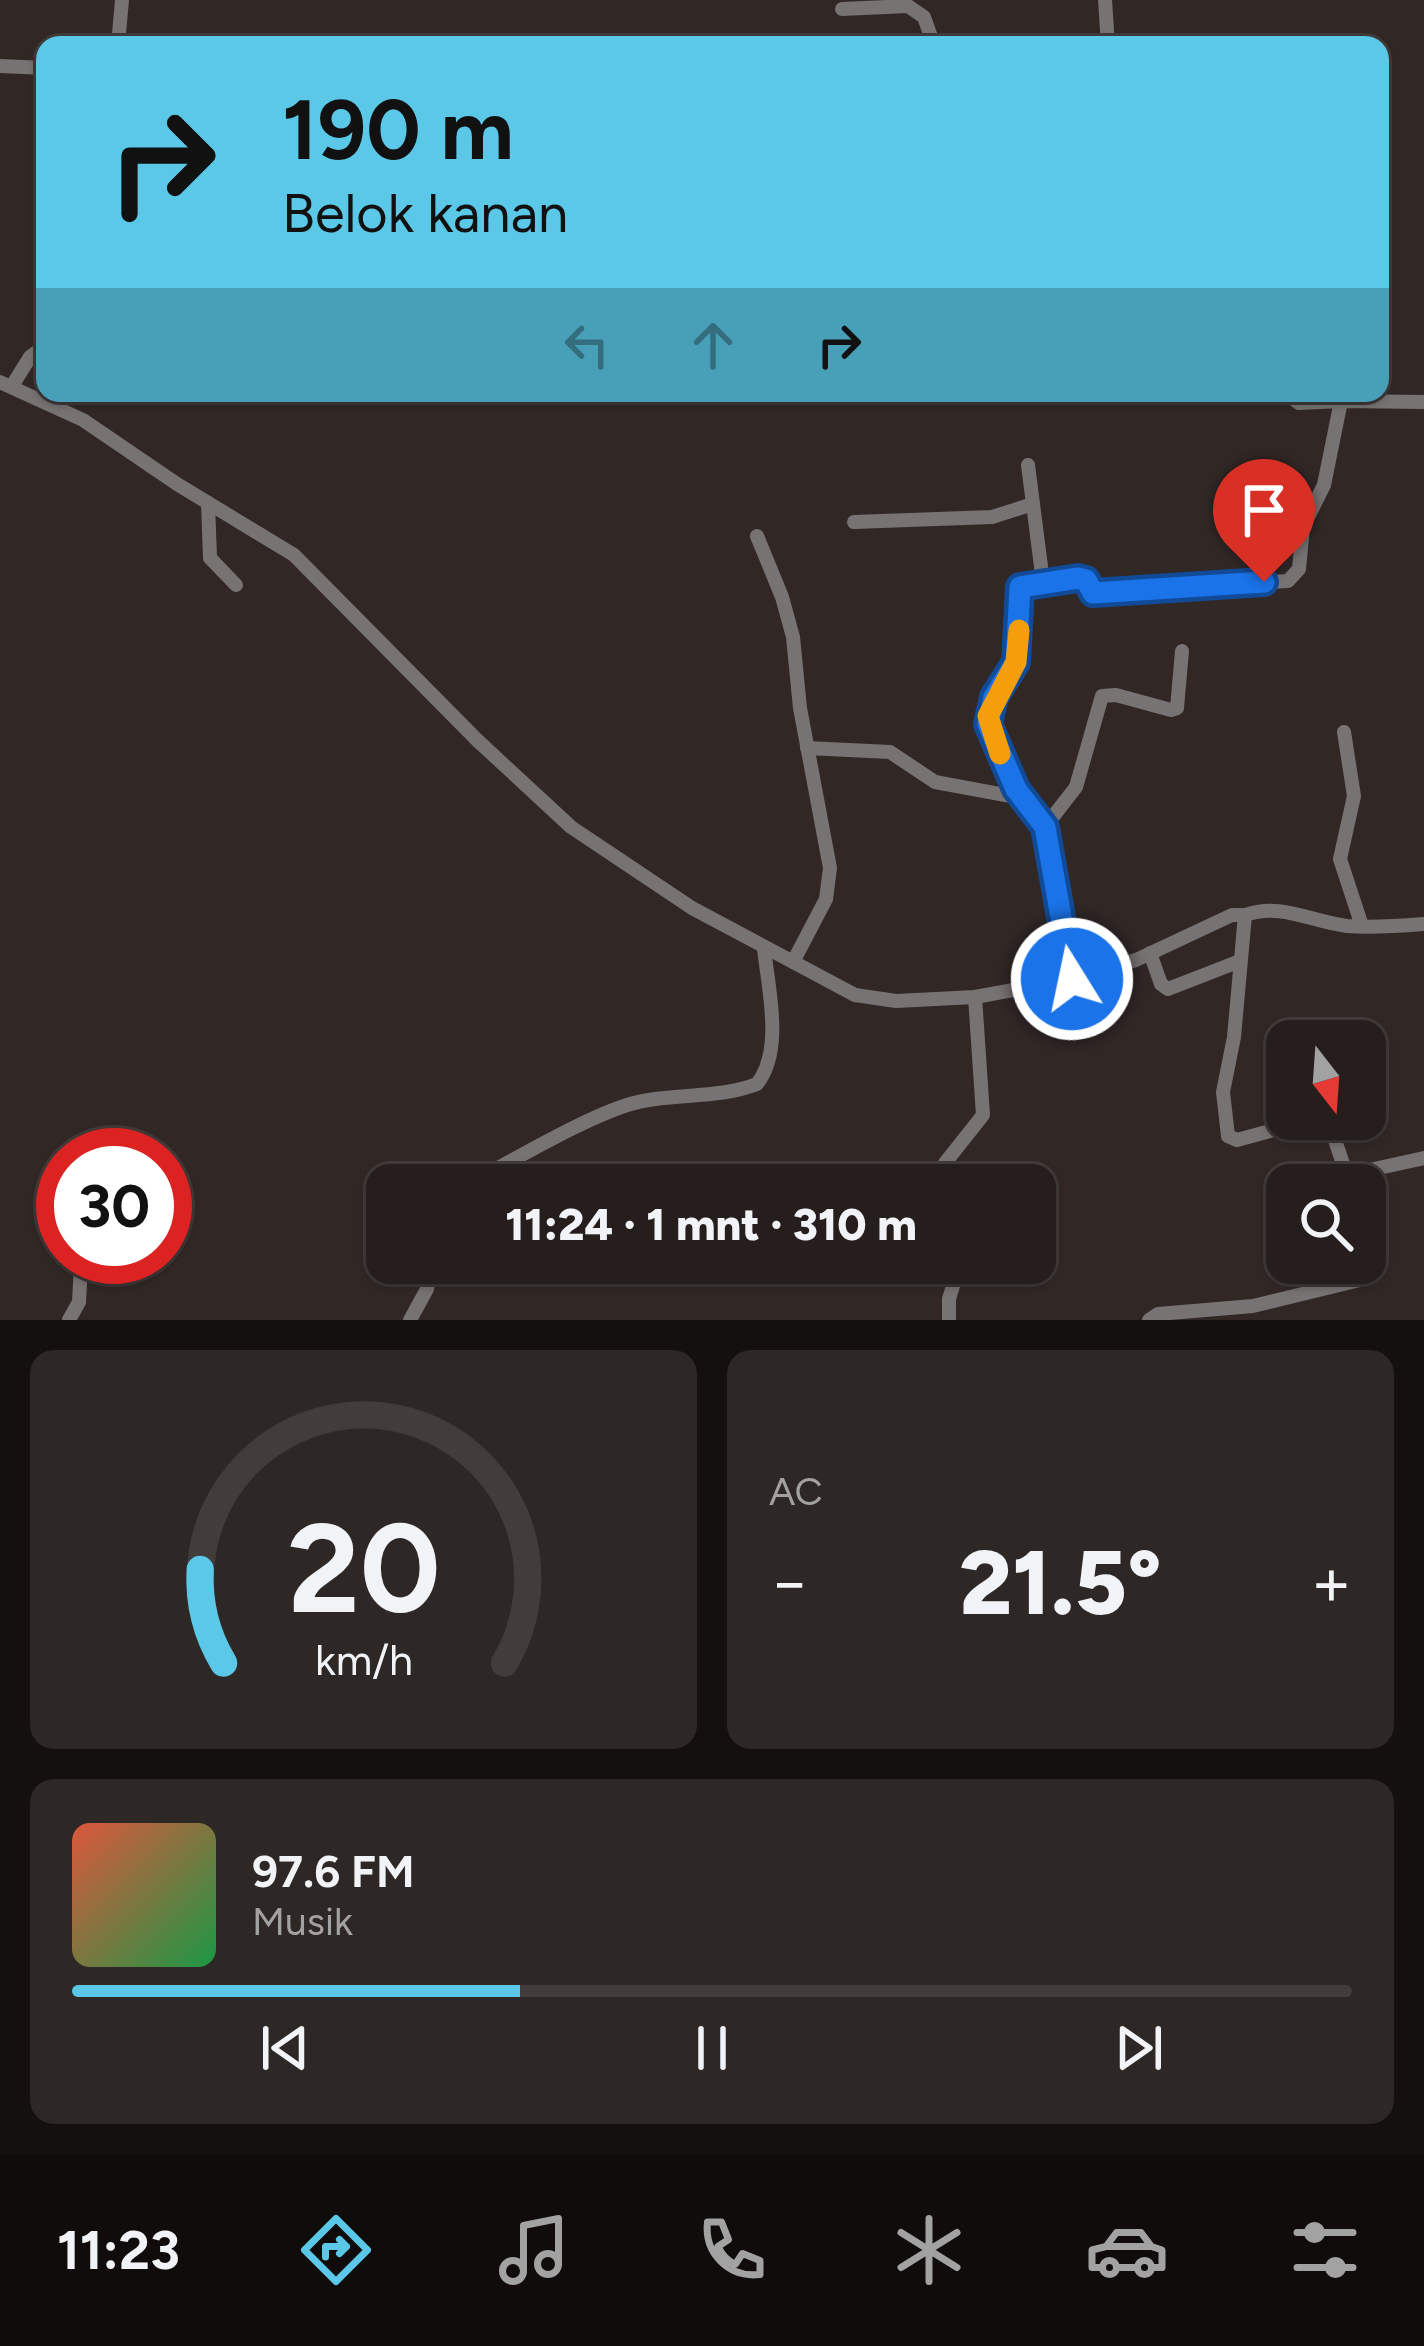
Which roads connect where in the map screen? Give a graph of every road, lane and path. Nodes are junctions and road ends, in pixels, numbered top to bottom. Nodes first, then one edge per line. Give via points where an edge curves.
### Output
1 (122, 0) edge
2 (1105, 0) edge
3 (842, 9) dead end
4 (119, 36) edge
5 (931, 36) edge
6 (1107, 36) edge
7 (0, 66) edge
8 (36, 68) edge
9 (36, 353) edge
10 (6, 384) edge
11 (36, 398) edge
12 (44, 402) edge
13 (1341, 402) edge
14 (1382, 402) edge
15 (1424, 403) edge
16 (1028, 466) dead end
17 (208, 503) junction
18 (1033, 504) junction
19 (854, 522) dead end
20 (757, 536) dead end
21 (1043, 582) junction
22 (236, 585) dead end
23 (1182, 651) dead end
24 (1343, 732) dead end
25 (807, 748) junction
26 (1022, 798) junction
27 (1045, 827) junction
28 (1245, 915) junction
29 (1424, 924) edge
30 (1362, 926) junction
31 (764, 948) junction
32 (1150, 953) junction
33 (1240, 961) junction
34 (793, 962) junction
35 (1072, 979) junction
36 (975, 998) junction
37 (1266, 1132) edge
38 (1424, 1158) edge
39 (507, 1164) edge
40 (945, 1164) edge
41 (1386, 1169) edge
42 (80, 1284) edge
43 (428, 1284) edge
44 (954, 1284) edge
45 (1340, 1284) edge
46 (69, 1320) edge
47 (410, 1320) edge
48 (949, 1320) edge
49 (1149, 1320) edge

1 - 4 street
2 - 6 street
3 - 5 street via 908,6 924,16
7 - 8 street
9 - 10 street
10 - 11 street
12 - 17 street
13 - 21 street via 1296,577 1100,593 1078,578
14 - 15 street
16 - 18 street
17 - 22 street via 210,558
17 - 31 street via 294,555 571,827
18 - 19 street via 992,517
18 - 21 street
20 - 25 street via 793,637
21 - 26 street via 1020,587 1016,662 988,716
23 - 27 street via 1178,708 1102,696 1076,787
24 - 30 street via 1354,796 1340,859
25 - 26 street via 890,752 935,782
25 - 34 street via 830,883
26 - 27 street
27 - 35 street
28 - 30 street via 1291,911
28 - 32 street
28 - 33 street
29 - 30 street
31 - 34 street
31 - 39 street via 771,1043 757,1084 622,1106
32 - 33 street via 1168,989
32 - 35 street
33 - 37 street via 1223,1092 1228,1136
34 - 36 street via 875,999
35 - 36 street
36 - 40 street via 982,1115
38 - 41 street
42 - 46 street
43 - 47 street
44 - 48 street
45 - 49 street

